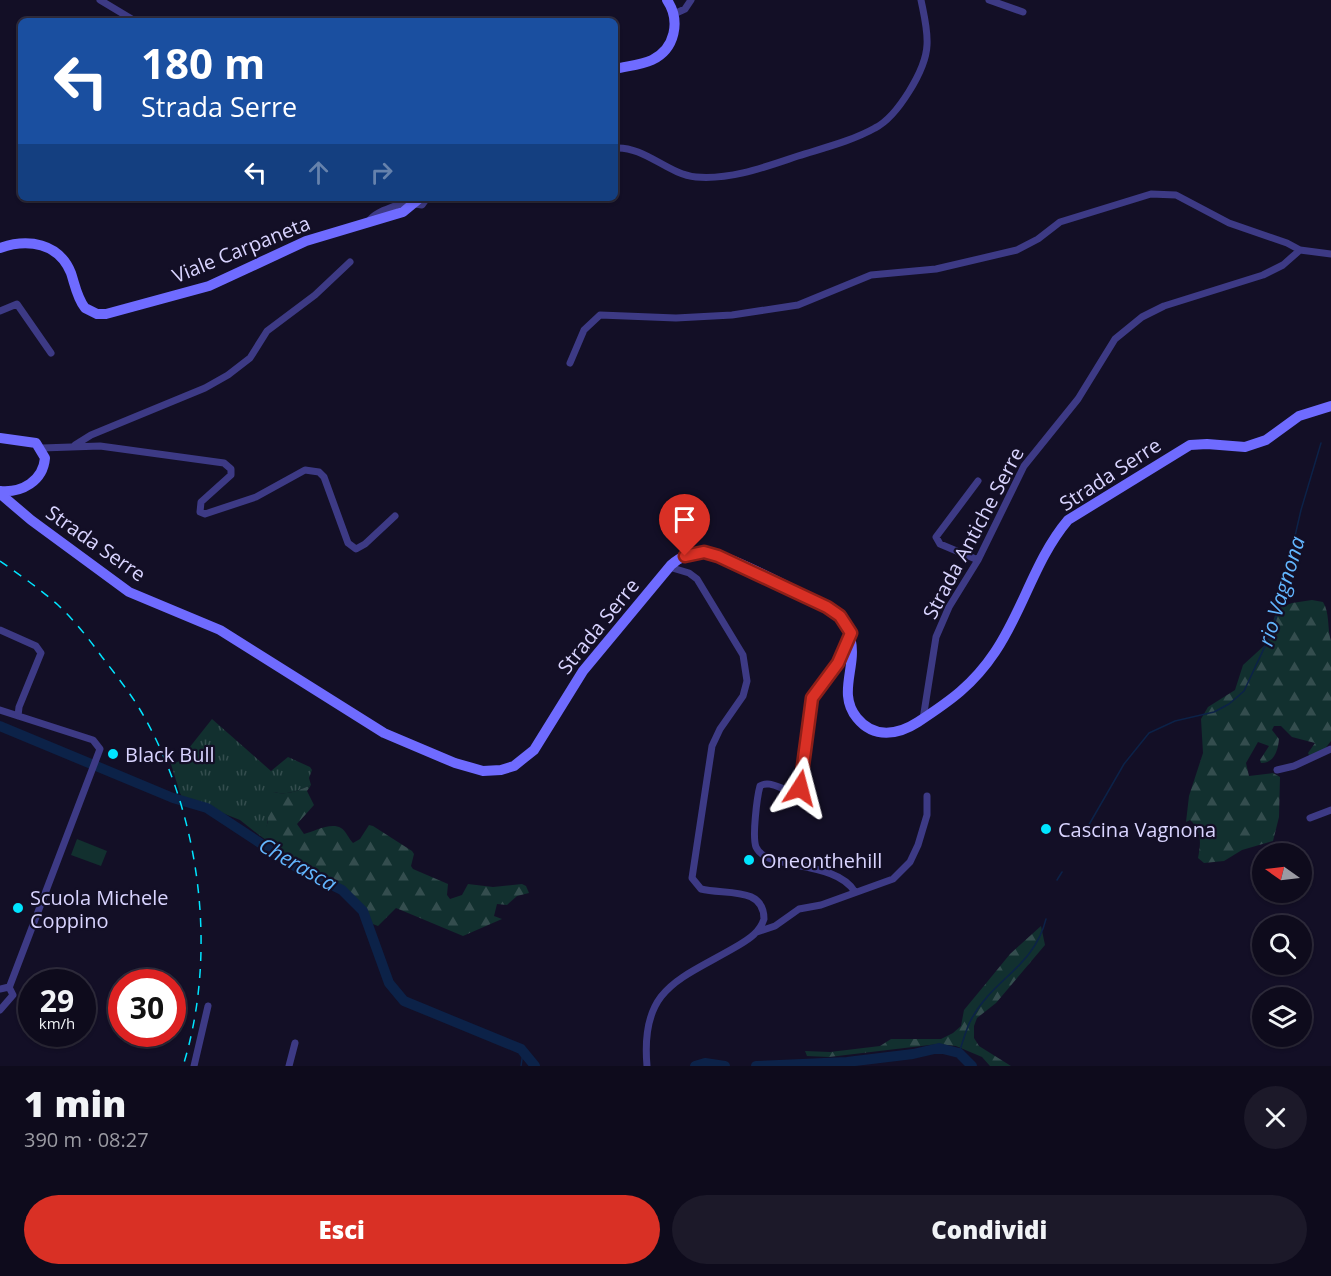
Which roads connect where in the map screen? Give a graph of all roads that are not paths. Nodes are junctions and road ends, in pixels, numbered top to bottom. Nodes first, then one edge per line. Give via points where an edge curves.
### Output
1 (100, 0) edge
2 (666, 0) edge
3 (691, 0) edge
4 (921, 0) edge
5 (989, 0) edge
6 (1023, 12) dead end
7 (674, 14) junction
8 (130, 18) edge
9 (618, 68) edge
10 (618, 148) edge
11 (414, 201) edge
12 (0, 248) edge
13 (1300, 250) junction
14 (1331, 254) edge
15 (350, 262) dead end
16 (0, 311) edge
17 (51, 353) dead end
18 (570, 363) dead end
19 (1331, 406) edge
20 (0, 438) edge
21 (75, 445) junction
22 (42, 448) junction
23 (978, 481) dead end
24 (1, 491) edge
25 (395, 516) dead end
26 (978, 560) junction
27 (669, 567) junction
28 (0, 630) edge
29 (851, 633) junction
30 (0, 710) edge
31 (18, 716) junction
32 (923, 719) junction
33 (1331, 749) edge
34 (1277, 770) dead end
35 (927, 796) dead end
36 (1331, 810) edge
37 (1310, 818) dead end
38 (855, 892) junction
39 (757, 932) junction
40 (9, 988) junction
41 (0, 989) edge
42 (3, 1001) edge
43 (208, 1006) dead end
44 (0, 1010) edge
45 (295, 1043) dead end
46 (194, 1066) edge
47 (289, 1066) edge
48 (647, 1066) edge

1 - 8 street
2 - 7 main road
3 - 7 street via 685,9
4 - 10 street via 926,28 925,57 893,113 876,128 730,176 688,176 636,151
5 - 6 street
7 - 9 main road via 675,28 663,53 650,61
11 - 12 main road, Viale Carpaneta via 403,212 306,241 208,286 102,314 81,303 70,271 56,252 33,243
13 - 14 street
13 - 18 street via 1229,223 1176,195 1151,194 1060,222 1017,250 936,269 871,276 790,307 676,318 600,315 584,330
13 - 26 street, Strada Antiche Serre via 1263,275 1176,300 1125,329 1109,347 1078,399 1024,466
15 - 21 street via 322,290 267,331 250,358 228,375
16 - 17 street via 17,304
19 - 32 main road, Strada Serre via 1299,416 1266,440 1245,447 1190,445 1068,520 1054,537 996,651 958,696
20 - 22 main road via 31,441
21 - 22 street
21 - 25 street via 228,465 229,478 201,502 200,512 206,514 256,497 305,470 319,472 348,543 356,549
22 - 24 main road via 45,464 36,480 20,489
23 - 26 street via 936,537 940,544
24 - 27 main road, Strada Serre via 31,520 129,592 220,630 384,733 483,771 514,766 534,750 583,671
26 - 32 street, Strada Antiche Serre via 936,637
27 - 29 main road, Strada Serre via 690,554 718,556 827,607 840,616
27 - 39 street via 698,579 746,664 743,696 720,729 710,753 692,878 701,889 747,895 759,901 764,920
28 - 31 street via 36,646 42,653
29 - 32 main road, Strada Serre via 848,692 855,716 875,732 887,734 900,732
29 - 38 street via 838,663 812,698 800,790 796,793 761,784 755,840 761,853 844,878
30 - 31 street
31 - 40 street via 93,740 99,745 100,754
33 - 34 street
35 - 38 street via 927,815 910,862 893,879
36 - 37 street
38 - 39 street via 799,909 775,926
39 - 48 street via 683,976 661,996 645,1035
40 - 41 street
40 - 42 street via 13,996
42 - 44 street
43 - 46 street
45 - 47 street

